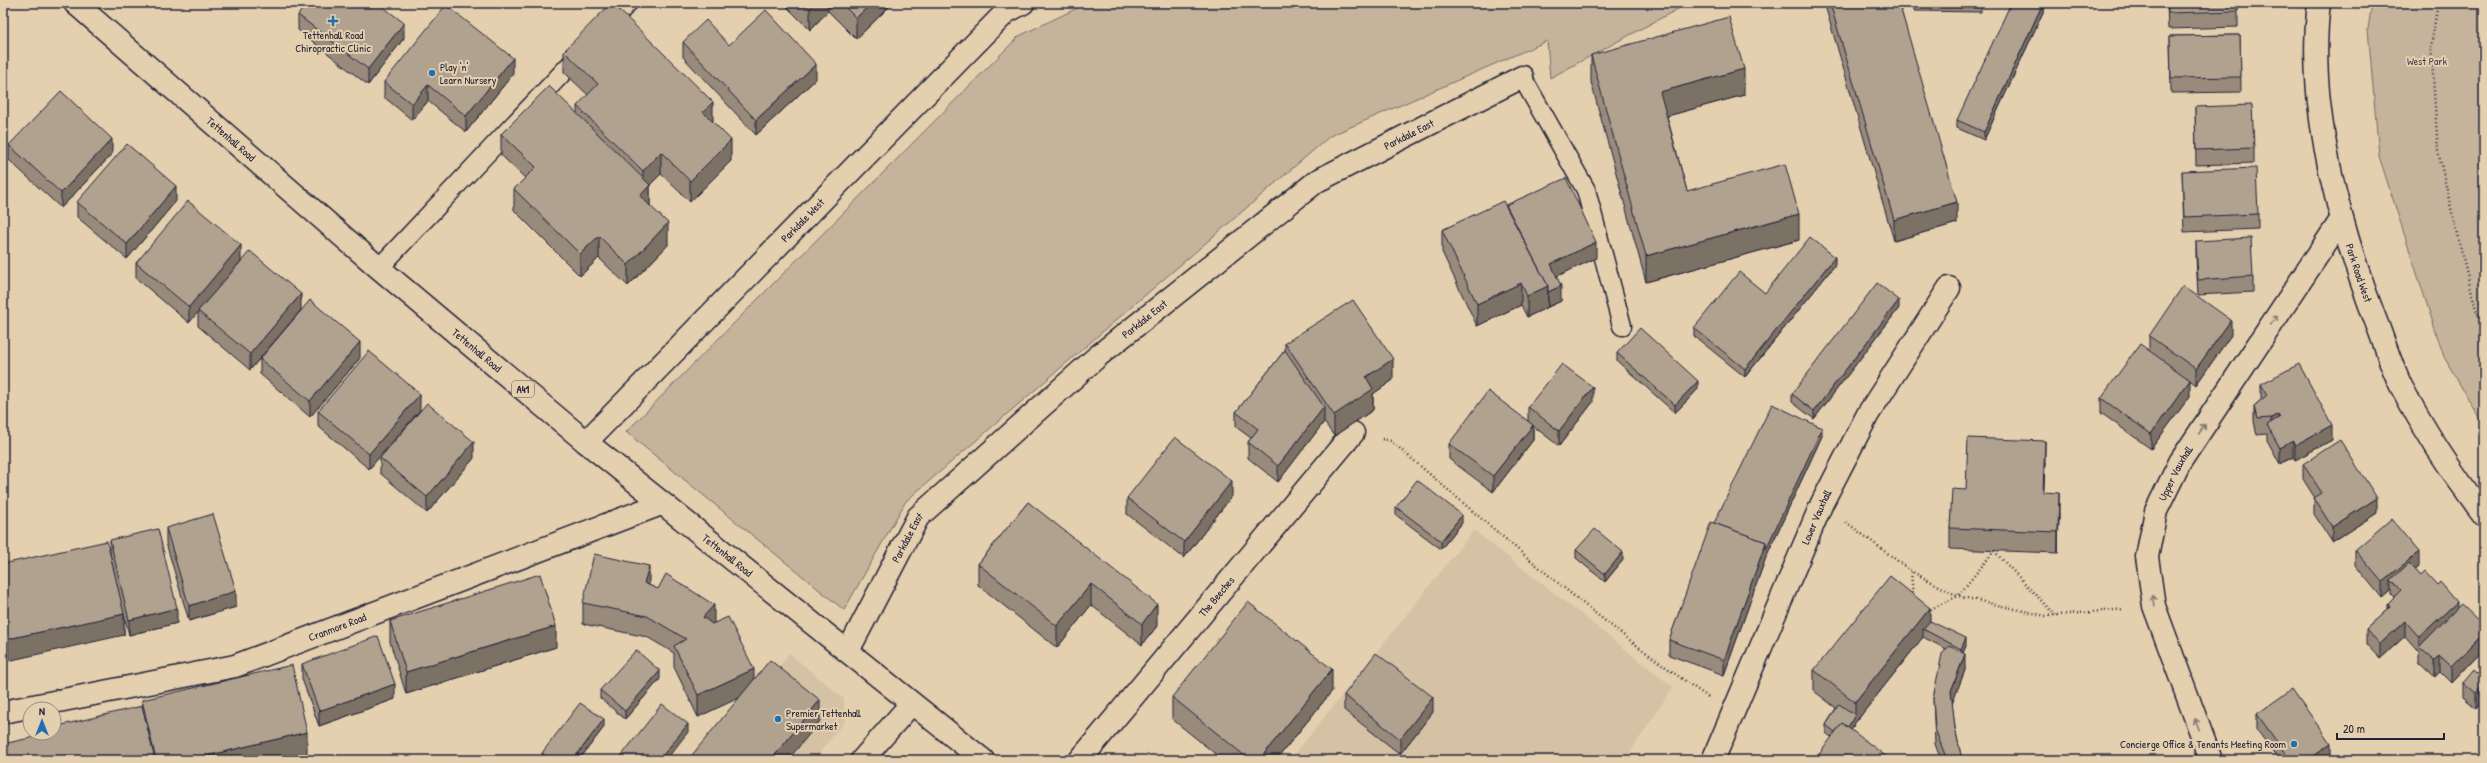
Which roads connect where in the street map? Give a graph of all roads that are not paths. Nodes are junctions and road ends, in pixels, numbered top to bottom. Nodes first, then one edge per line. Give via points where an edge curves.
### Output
1 (75, 3) edge
2 (628, 3) edge
3 (1023, 3) edge
4 (2319, 3) edge
5 (1522, 77) joint
6 (2341, 220) junction
7 (379, 268) junction
8 (1949, 288) dead end
9 (1622, 326) dead end
10 (1354, 433) road end
11 (586, 442) junction
12 (661, 504) junction
13 (2484, 515) edge
14 (848, 651) junction
15 (911, 704) junction
16 (3, 712) edge
17 (862, 760) edge
18 (983, 760) edge
19 (1080, 760) edge
20 (1713, 760) edge
21 (2211, 760) edge

1 - 7 main road, Tettenhall Road / A41
2 - 7 lane
3 - 11 main road, Parkdale West via 1000,18
4 - 6 main road, Park Road West via 2315,38 2324,135
5 - 9 lane via 1586,190
5 - 14 main road, Parkdale East via 1317,181 1098,356 918,517
6 - 13 main road, Park Road West via 2400,384 2443,461
21 -> 6 main road, Upper Vauxhall via 2154,606 2148,557 2156,511 2180,462
7 - 11 main road, Tettenhall Road / A41
8 - 20 main road, Lower Vauxhall via 1868,414 1822,503
10 - 19 main road, The Beeches
11 - 12 main road, Tettenhall Road / A41
12 - 14 main road, Tettenhall Road / A41
12 - 16 main road, Cranmore Road via 235,666
14 - 15 main road, Tettenhall Road / A41
15 - 17 main road
15 - 18 main road, Tettenhall Road / A41

